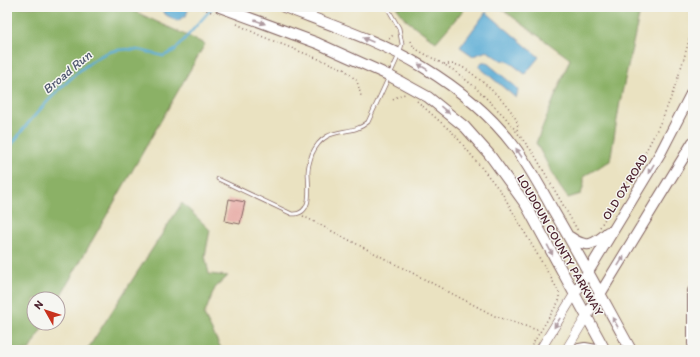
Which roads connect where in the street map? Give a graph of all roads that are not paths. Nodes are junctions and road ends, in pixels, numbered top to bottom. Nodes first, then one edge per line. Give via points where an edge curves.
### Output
1 (284, 7) edge
2 (387, 7) edge
3 (221, 10) edge
4 (399, 55) junction
5 (388, 75) junction
6 (693, 90) edge
7 (693, 142) edge
8 (218, 179) dead end
9 (621, 217) junction
10 (569, 236) junction
11 (588, 272) junction
12 (693, 291) edge
13 (600, 294) junction
14 (574, 295) junction
15 (586, 317) junction
16 (693, 344) edge
17 (540, 350) edge
18 (566, 350) edge
19 (574, 350) edge
20 (596, 350) edge
21 (606, 350) edge
22 (631, 350) edge

4 -> 1 main road, LOUDOUN COUNTY PARKWAY
2 - 4 lane via 402,36
3 -> 5 main road, LOUDOUN COUNTY PARKWAY via 317,43
4 - 5 lane
10 -> 4 main road, LOUDOUN COUNTY PARKWAY via 525,163 503,133 478,108 448,84
5 - 8 lane via 368,122 362,127 332,134 322,140 313,152 308,165 308,200 299,213 292,214
5 -> 14 main road, LOUDOUN COUNTY PARKWAY via 428,96 465,127 489,154 526,204
6 -> 9 main road, OLD OX ROAD via 661,152
13 -> 7 main road
9 - 10 main road via 603,237 593,243 583,245
9 - 11 main road, OLD OX ROAD
10 - 11 main road, LOUDOUN COUNTY PARKWAY
11 - 13 main road, LOUDOUN COUNTY PARKWAY
11 - 14 main road, OLD OX ROAD
12 - 16 main road
13 - 15 main road
22 -> 13 main road, LOUDOUN COUNTY PARKWAY
14 - 15 main road, LOUDOUN COUNTY PARKWAY
14 -> 17 main road
15 - 18 main road
15 - 21 main road, LOUDOUN COUNTY PARKWAY
19 - 20 main road

